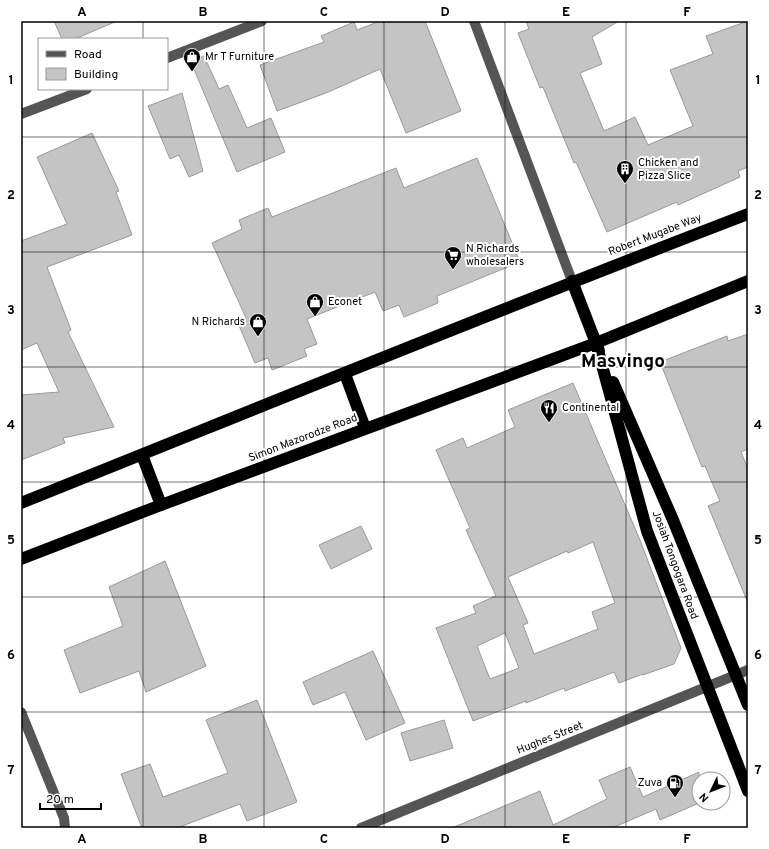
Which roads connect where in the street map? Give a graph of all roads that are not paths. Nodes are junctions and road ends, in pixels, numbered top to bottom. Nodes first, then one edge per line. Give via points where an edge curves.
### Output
1 (262, 21) edge
2 (474, 21) edge
3 (168, 58) edge
4 (84, 90) edge
5 (21, 114) edge
6 (748, 214) edge
7 (572, 281) junction
8 (748, 281) edge
9 (596, 343) junction
10 (345, 374) junction
11 (365, 428) junction
12 (142, 455) junction
13 (21, 503) edge
14 (161, 505) junction
15 (21, 559) edge
16 (748, 670) edge
17 (736, 675) junction
18 (707, 686) junction
19 (748, 705) edge
20 (21, 712) edge
21 (748, 790) edge
22 (64, 823) edge
23 (72, 828) edge
24 (361, 828) edge

1 - 3 street
2 - 7 street
4 - 5 street
6 - 7 highway, Robert Mugabe Way
7 - 9 highway, Josiah Tongogara Road
7 - 10 highway
8 - 9 highway
9 - 11 highway, Simon Mazorodze Road
9 - 17 highway, Josiah Tongogara Road via 673,520
9 - 18 highway, Josiah Tongogara Road via 647,531
10 - 11 highway
10 - 12 highway
11 - 14 highway, Simon Mazorodze Road
12 - 13 highway
12 - 14 highway
14 - 15 highway, Simon Mazorodze Road
16 - 17 street, Hughes Street
17 - 18 street, Hughes Street
17 - 19 highway, Josiah Tongogara Road
18 - 21 highway, Josiah Tongogara Road
18 - 24 street, Hughes Street
20 - 22 street
22 - 23 street

